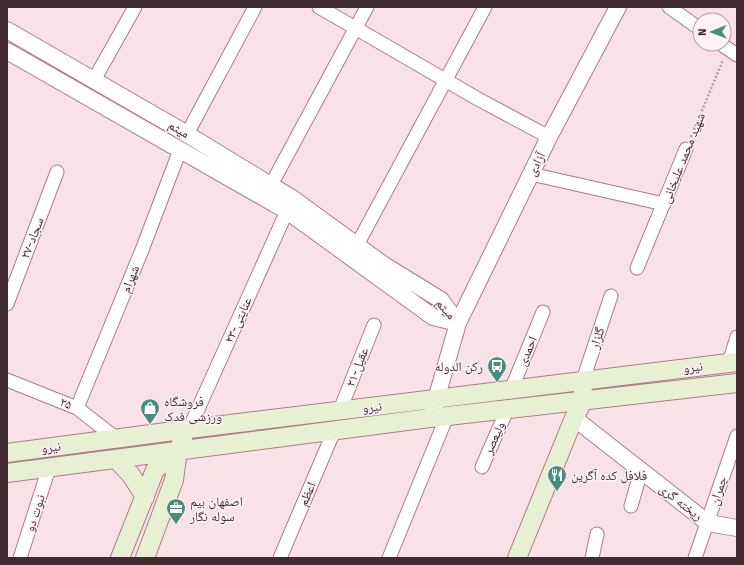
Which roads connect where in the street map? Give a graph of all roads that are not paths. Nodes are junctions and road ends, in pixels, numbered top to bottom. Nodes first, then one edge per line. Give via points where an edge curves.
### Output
1 (135, 7) edge
2 (255, 7) edge
3 (319, 7) edge
4 (367, 7) edge
5 (485, 7) edge
6 (618, 7) edge
7 (669, 7) edge
8 (692, 23) edge
9 (355, 28) junction
10 (7, 30) edge
11 (7, 51) edge
12 (94, 80) junction
13 (445, 80) junction
14 (187, 134) junction
15 (549, 137) junction
16 (686, 149) road end
17 (180, 150) junction
18 (57, 172) dead end
19 (531, 174) junction
20 (270, 185) junction
21 (664, 204) junction
22 (287, 211) junction
23 (357, 245) junction
24 (637, 268) dead end
25 (611, 296) dead end
26 (7, 304) edge
27 (543, 312) dead end
28 (458, 323) junction
29 (374, 325) dead end
30 (737, 337) edge
31 (733, 362) edge
32 (7, 380) edge
33 (583, 380) junction
34 (737, 383) edge
35 (511, 390) junction
36 (436, 400) junction
37 (583, 402) junction
38 (77, 408) junction
39 (340, 410) junction
40 (507, 410) junction
41 (439, 417) junction
42 (574, 418) junction
43 (189, 429) junction
44 (334, 431) junction
45 (737, 436) edge
46 (117, 439) junction
47 (178, 450) junction
48 (7, 453) edge
49 (116, 459) junction
50 (482, 467) dead end
51 (49, 468) junction
52 (155, 470) junction
53 (641, 471) junction
54 (7, 473) edge
55 (174, 480) junction
56 (145, 497) junction
57 (631, 506) dead end
58 (708, 523) junction
59 (737, 528) edge
60 (597, 534) dead end
61 (20, 558) edge
62 (120, 558) edge
63 (145, 558) edge
64 (280, 558) edge
65 (389, 558) edge
66 (517, 558) edge
67 (592, 558) edge
68 (695, 558) edge

1 - 12 street
2 - 14 street
3 - 9 street
4 - 9 street
5 - 13 street
6 - 15 street, آزادی
7 - 8 street
9 - 13 street
9 - 20 street
10 - 12 street, میثم
11 - 17 street, میثم
12 - 14 street, میثم
13 - 15 street
13 - 23 street
14 - 20 street, میثم
15 - 19 street, آزادی
16 - 21 street, شهید محمد علیخانی
17 - 22 street, میثم
17 - 38 street, شهرام
18 - 26 street, ۲۷-سجاد
19 - 21 street
19 - 28 street, آزادی
20 - 23 street, میثم
21 - 24 street, شهید محمد علیخانی
22 - 28 street, میثم via 433,318
22 - 43 street, ۲۳-عنایتی
23 - 28 street, میثم via 441,300
25 - 33 street, گلزار
27 - 35 street, احمدی
28 - 36 street, آزادی
29 - 39 street, ۲۱-عقیل
30 - 31 street
31 - 33 main road, نیرو
32 - 38 street, ۲۵
33 - 35 main road, نیرو
33 - 37 main road
34 - 37 main road, نیرو
35 - 36 main road, نیرو
36 - 39 main road, نیرو
36 - 41 street, آزادی
37 - 40 main road, نیرو
37 - 42 main road
38 - 46 street, ۲۵
39 - 43 main road, نیرو
40 - 41 main road, نیرو
40 - 50 street, ولیعصر
41 - 44 main road, نیرو
41 - 65 street
42 - 53 street, ریخته گری
42 - 66 main road
43 - 46 main road, نیرو
43 - 47 main road
44 - 47 main road, نیرو
44 - 64 street, اعظم
45 - 58 street, چمران
46 - 48 main road, نیرو
47 - 49 main road, نیرو
47 - 52 main road
47 - 55 main road
49 - 51 main road, نیرو
49 - 56 main road via 131,475
51 - 54 main road, نیرو
51 - 61 street, نبوت دو
52 - 55 main road via 169,470
52 - 56 main road
53 - 57 street
53 - 58 street, ریخته گری
55 - 63 main road
56 - 62 main road
58 - 59 street, ریخته گری
58 - 68 street, چمران
60 - 67 street

